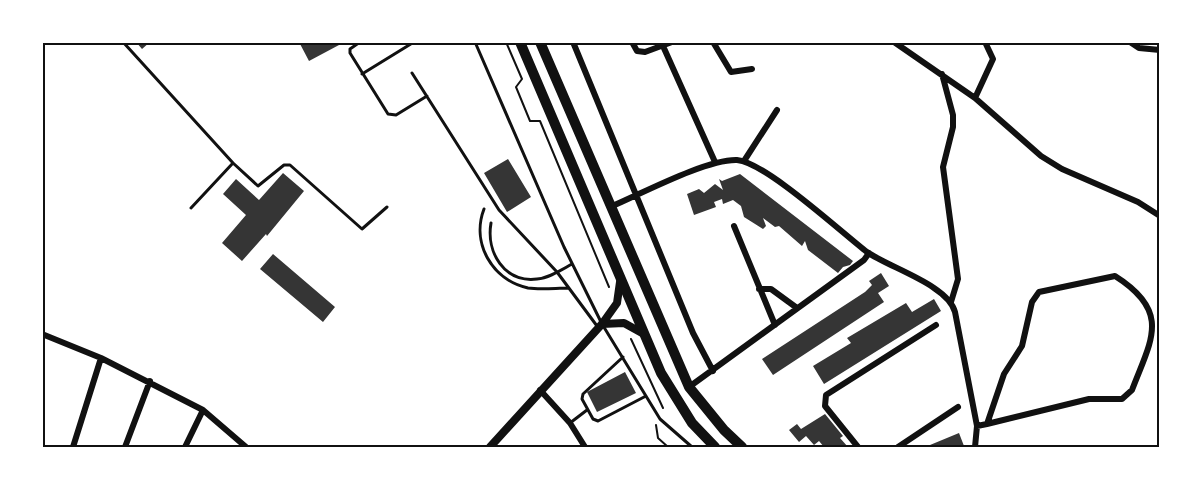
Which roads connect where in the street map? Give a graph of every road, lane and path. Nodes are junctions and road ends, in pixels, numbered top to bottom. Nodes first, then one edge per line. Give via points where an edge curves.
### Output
1 (123, 42) edge
2 (360, 42) edge
3 (414, 42) edge
4 (475, 42) edge
5 (506, 42) edge
6 (520, 42) edge
7 (542, 42) edge
8 (573, 42) edge
9 (632, 42) edge
10 (672, 42) edge
11 (712, 42) edge
12 (894, 42) edge
13 (985, 42) edge
14 (1130, 42) edge
15 (663, 46) junction
16 (1160, 50) edge
17 (752, 69) dead end
18 (412, 73) dead end
19 (362, 74) junction
20 (942, 74) junction
21 (427, 96) junction
22 (975, 98) junction
23 (777, 110) dead end
24 (744, 161) junction
25 (716, 162) junction
26 (233, 163) junction
27 (637, 196) junction
28 (387, 207) dead end
29 (610, 207) junction
30 (191, 208) dead end
31 (484, 209) dead end
32 (1160, 216) edge
33 (491, 223) dead end
34 (734, 226) dead end
35 (869, 253) junction
36 (572, 264) junction
37 (557, 272) junction
38 (620, 278) junction
39 (569, 288) junction
40 (759, 289) junction
41 (951, 302) junction
42 (616, 303) junction
43 (797, 308) junction
44 (624, 322) junction
45 (775, 325) junction
46 (936, 325) dead end
47 (600, 326) junction
48 (42, 334) edge
49 (646, 336) junction
50 (623, 357) junction
51 (101, 358) junction
52 (713, 371) junction
53 (150, 381) junction
54 (689, 387) junction
55 (540, 390) junction
56 (646, 396) junction
57 (958, 407) dead end
58 (202, 410) junction
59 (587, 410) junction
60 (660, 418) junction
61 (570, 423) junction
62 (987, 424) junction
63 (977, 426) junction
64 (73, 447) edge
65 (125, 447) edge
66 (185, 447) edge
67 (246, 447) edge
68 (490, 447) edge
69 (585, 447) edge
70 (668, 447) edge
71 (692, 447) edge
72 (715, 447) edge
73 (742, 447) edge
74 (858, 447) edge
75 (898, 447) edge
76 (975, 447) edge

1 - 26 lane
2 - 19 lane via 350,51
3 - 19 lane
4 - 36 lane
5 - 42 path via 522,79 516,87 530,121 540,121
6 - 38 main road
7 - 29 main road
8 - 27 street
9 - 15 street via 643,52
10 - 15 street
11 - 17 street via 731,72
12 - 20 street
13 - 22 street via 993,59
14 - 16 street via 1139,48
15 - 25 street
18 - 21 lane
19 - 21 lane via 388,114 396,115
20 - 22 street
20 - 41 street via 953,115 943,166 958,279
21 - 37 lane via 499,210
22 - 32 street via 1041,156
23 - 24 street
24 - 25 street
24 - 35 street via 810,205
25 - 27 street
26 - 28 lane via 258,186 284,165 290,165 362,230
26 - 30 lane
27 - 29 street
27 - 52 street via 693,333
29 - 54 main road
31 - 39 lane via 482,246 495,269 505,278 530,288
33 - 37 lane via 493,255 507,271 527,279
34 - 40 street
35 - 41 street via 939,291
35 - 43 street
36 - 37 lane
36 - 47 lane
37 - 39 lane
38 - 42 street
38 - 49 main road
39 - 47 lane
40 - 43 street via 771,289
40 - 45 street
41 - 63 street
42 - 47 street
43 - 45 street
44 - 47 street
44 - 49 street
44 - 60 path via 664,411
45 - 52 street
46 - 74 street via 826,394 825,406
47 - 50 lane
47 - 55 street
48 - 51 street
49 - 72 main road via 676,400
50 - 56 lane
50 - 59 lane via 583,394
51 - 53 street
51 - 64 street
52 - 54 street
53 - 58 street
53 - 65 street
54 - 73 main road
55 - 61 street
55 - 68 street
56 - 59 lane via 598,421
56 - 60 lane
57 - 75 street
58 - 66 street
58 - 67 street
59 - 61 lane
60 - 70 path via 656,432
60 - 71 lane
61 - 69 street
62 - 62 street via 1089,399 1127,396 1153,329 1152,314 1143,301 1115,276 1039,292 1032,303 1022,346 1004,374
62 - 63 street
63 - 76 street

